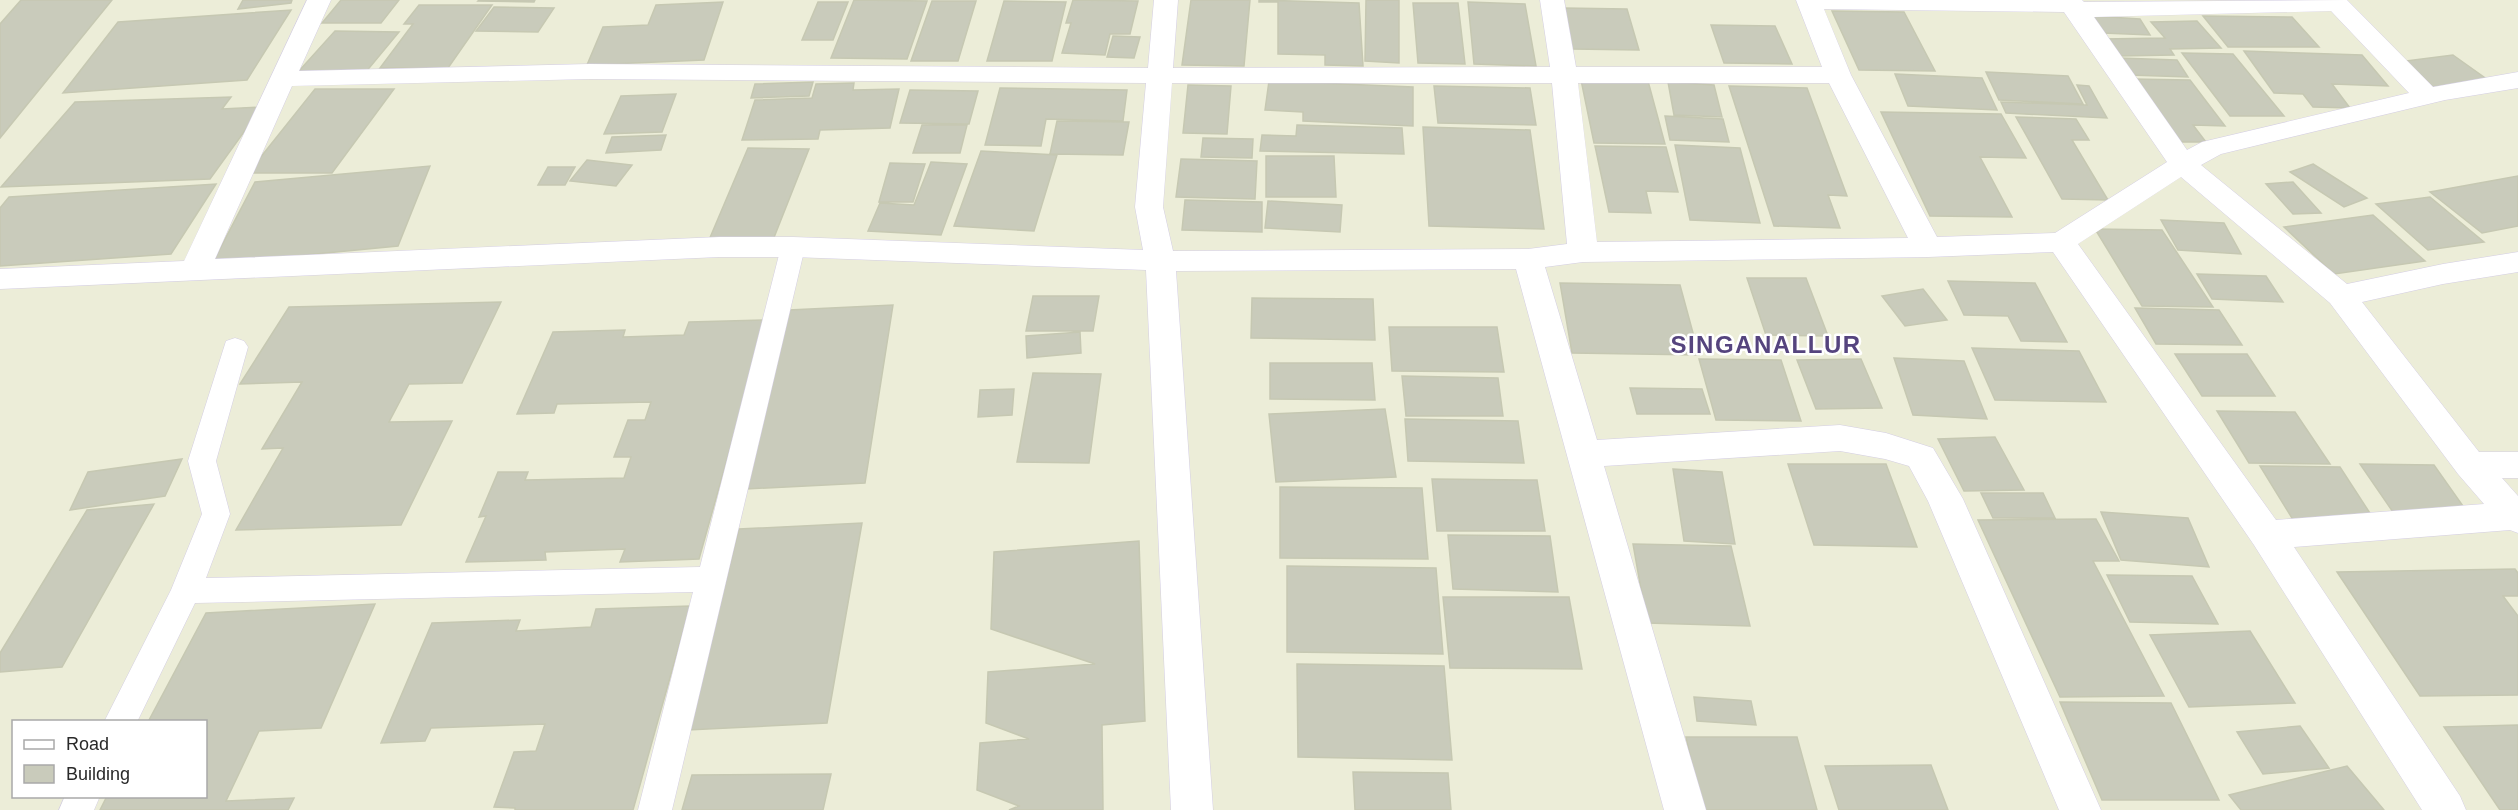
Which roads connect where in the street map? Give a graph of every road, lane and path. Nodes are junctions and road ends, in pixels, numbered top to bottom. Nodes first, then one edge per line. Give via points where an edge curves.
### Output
1 (319, 0) edge
2 (1166, 0) edge
3 (1552, 0) edge
4 (1809, 1) edge
5 (2336, 2) edge
6 (2073, 5) edge
7 (1565, 74) junction
8 (1838, 75) junction
9 (1160, 76) junction
10 (285, 79) junction
11 (2518, 80) edge
12 (2427, 96) junction
13 (2182, 164) junction
14 (2061, 242) junction
15 (793, 247) junction
16 (1928, 248) junction
17 (1583, 252) junction
18 (1528, 259) junction
19 (1160, 261) junction
20 (2518, 262) edge
21 (195, 270) junction
22 (0, 279) edge
23 (2340, 296) junction
24 (235, 347) dead end
25 (1586, 454) junction
26 (2470, 465) junction
27 (2518, 465) edge
28 (2517, 518) edge
29 (2267, 535) junction
30 (711, 579) junction
31 (186, 591) junction
32 (121, 720) edge
33 (655, 810) edge
34 (1192, 810) edge
35 (1685, 810) edge
36 (2080, 810) edge
37 (2445, 810) edge

1 - 10 street
2 - 9 street
3 - 7 street
4 - 6 street
4 - 8 street
5 - 6 street
5 - 12 street
6 - 13 street
7 - 8 street
7 - 9 street
7 - 17 street
8 - 16 street
9 - 10 street via 635,69 423,72
9 - 19 street via 1149,207
10 - 21 street
11 - 12 street
12 - 13 street via 2212,148
13 - 14 street
13 - 23 street
14 - 16 street
14 - 29 street
15 - 19 street
15 - 21 street
15 - 30 lane
16 - 17 street
17 - 18 street
18 - 19 street
18 - 25 street
19 - 34 street
20 - 23 street
21 - 22 street
23 - 26 street
24 - 31 lane via 202,461 216,514
25 - 35 street
25 - 36 street via 1840,438 1921,457 1945,499
26 - 27 street
26 - 28 street
28 - 29 street
29 - 37 street
30 - 31 lane
30 - 33 lane
31 - 32 lane

